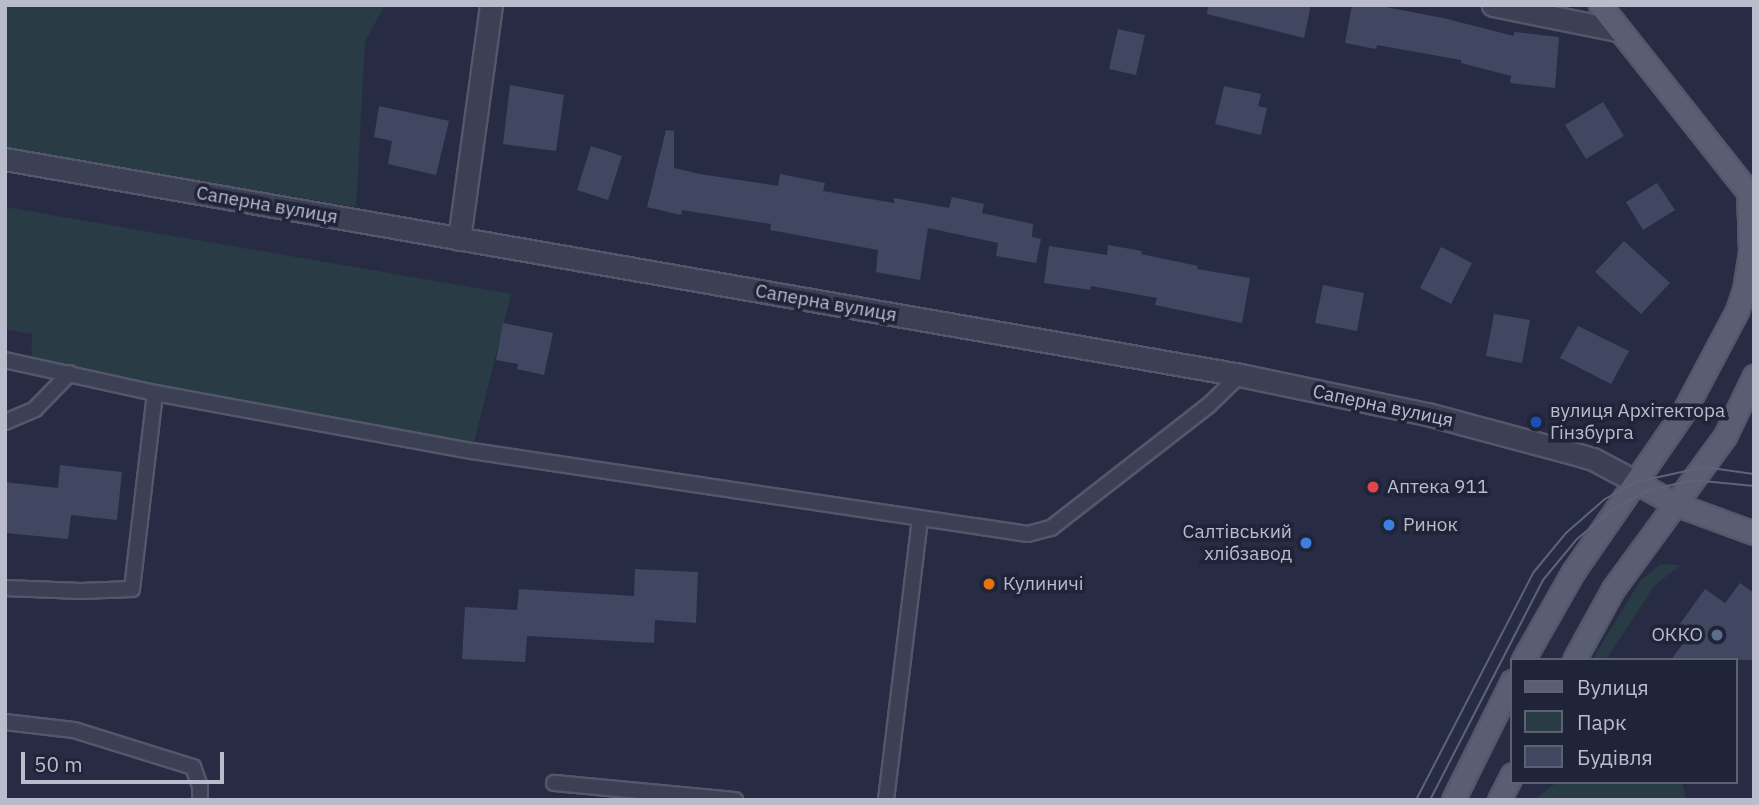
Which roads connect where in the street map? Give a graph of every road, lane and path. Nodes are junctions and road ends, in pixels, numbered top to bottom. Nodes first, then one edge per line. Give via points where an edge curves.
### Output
1 (491, 5) edge
2 (1493, 5) edge
3 (1600, 5) edge
4 (1617, 30) junction
5 (5, 159) edge
6 (1751, 195) edge
7 (459, 239) junction
8 (5, 360) edge
9 (70, 373) junction
10 (1240, 375) junction
11 (1754, 376) edge
12 (155, 393) junction
13 (5, 422) edge
14 (1636, 482) junction
15 (1675, 504) junction
16 (920, 520) junction
17 (1754, 533) edge
18 (5, 588) edge
19 (1523, 658) edge
20 (1575, 658) edge
21 (1510, 685) edge
22 (5, 722) edge
23 (1510, 778) edge
24 (554, 783) dead end
25 (200, 800) edge
26 (735, 800) edge
27 (886, 800) edge
28 (1453, 800) edge
29 (1499, 800) edge

1 - 7 street
2 - 4 street
3 - 4 main road
4 - 6 main road
5 - 7 street, Саперна вулиця
6 - 14 main road via 1751,251 1737,311 1684,411
7 - 10 street, Саперна вулиця
8 - 9 lane
9 - 12 lane
9 - 13 lane via 36,409
10 - 14 street, Саперна вулиця via 1427,414 1565,451 1593,459
10 - 16 lane via 1209,405 1051,528 1028,534
11 - 15 main road via 1725,436
12 - 16 lane via 472,451
12 - 18 lane via 132,589
14 - 15 main road
14 - 19 main road via 1573,572
15 - 17 main road
15 - 20 main road via 1614,589
16 - 27 lane
21 - 28 main road
22 - 25 lane via 74,730 193,767 201,786
23 - 29 main road
24 - 26 lane

